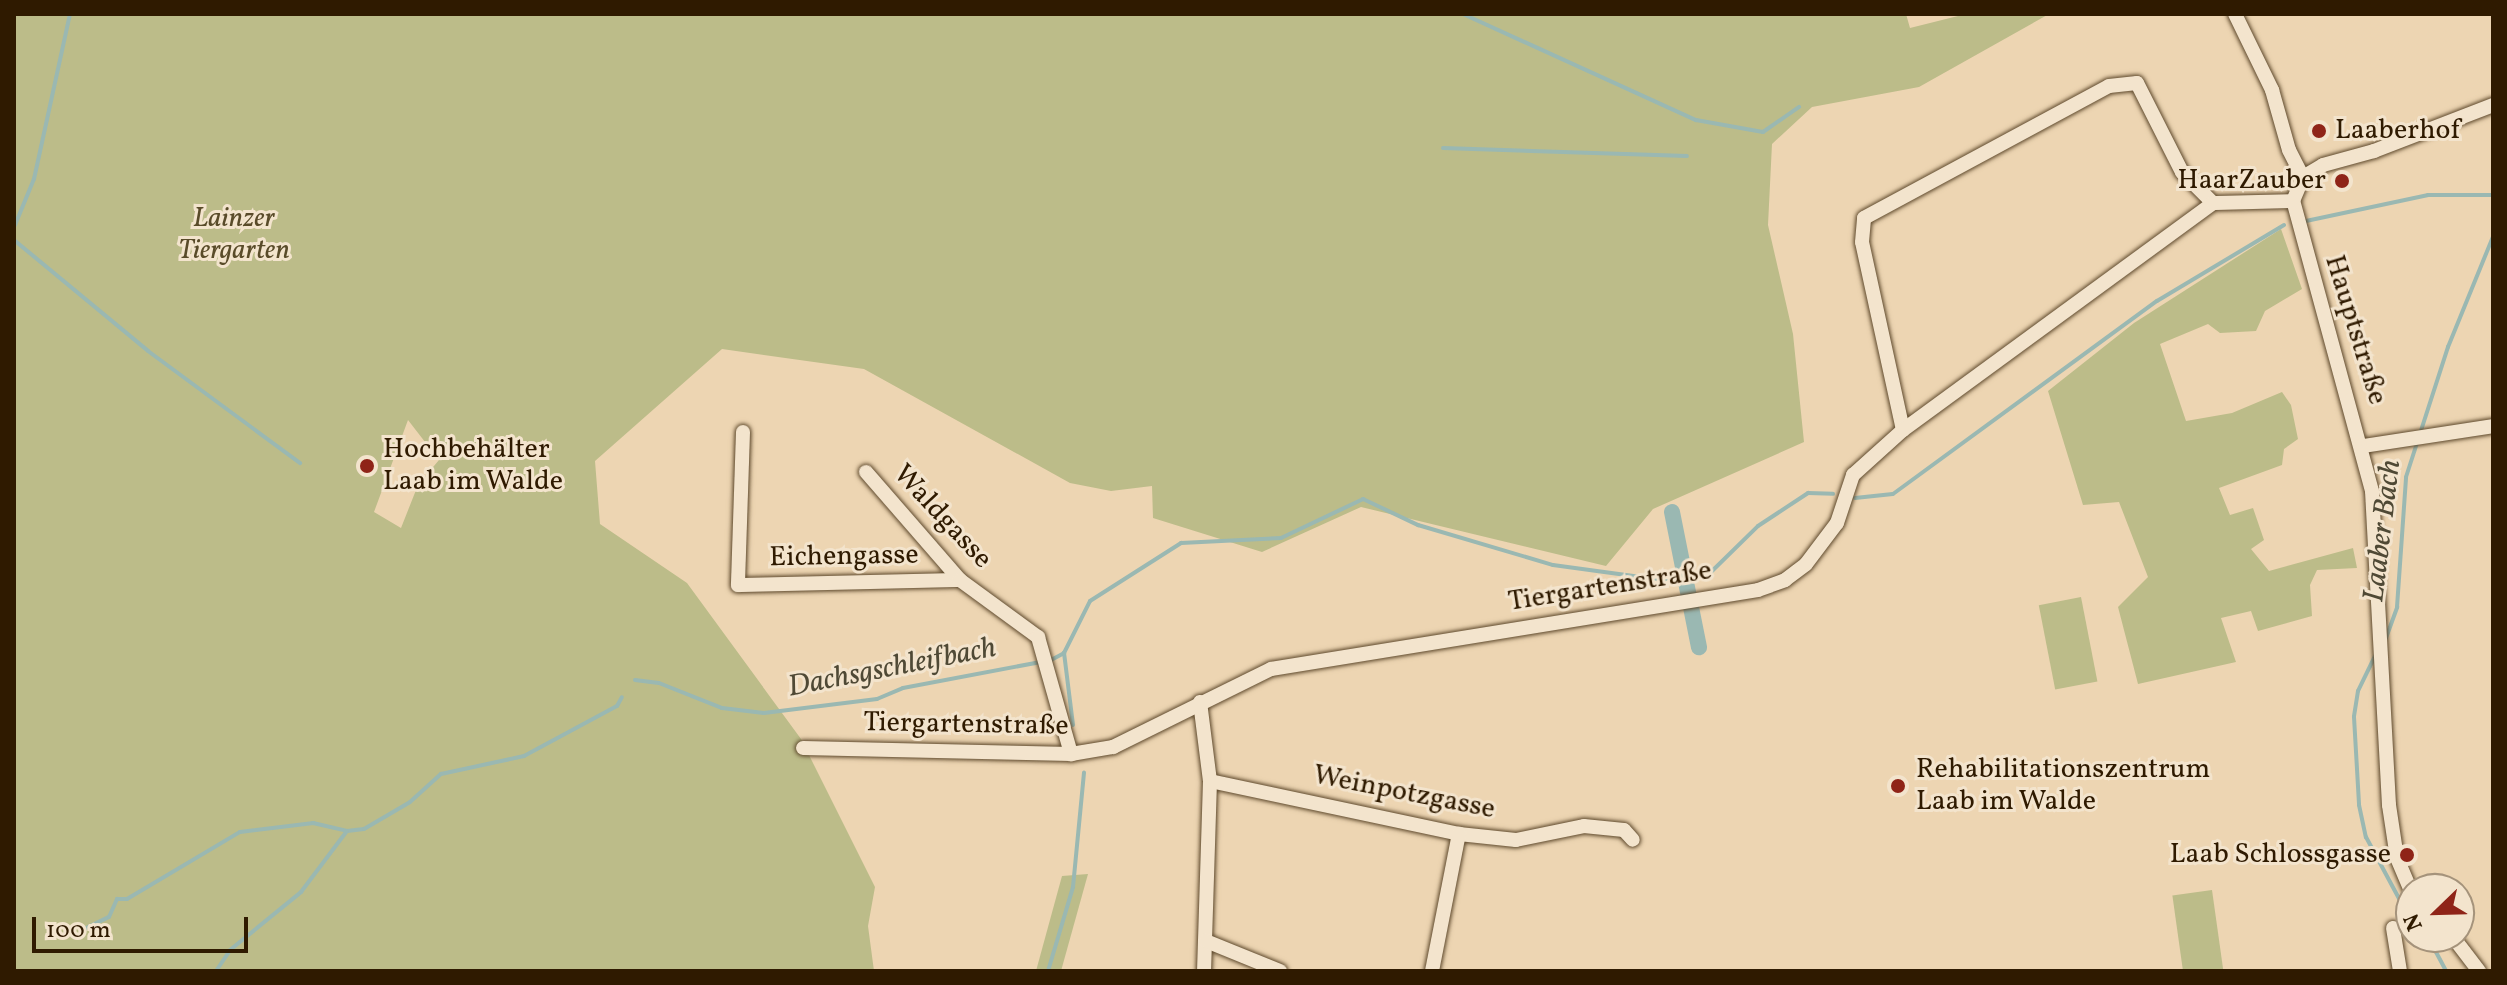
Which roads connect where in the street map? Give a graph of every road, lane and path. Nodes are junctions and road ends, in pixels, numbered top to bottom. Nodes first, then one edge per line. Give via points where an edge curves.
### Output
1 (2235, 14) edge
2 (2493, 105) edge
3 (2303, 177) junction
4 (2293, 201) junction
5 (2213, 203) junction
6 (2493, 426) edge
7 (1903, 430) junction
8 (743, 432) dead end
9 (2363, 446) junction
10 (866, 472) dead end
11 (960, 580) junction
12 (1200, 702) junction
13 (803, 748) dead end
14 (1071, 754) junction
15 (1210, 781) junction
16 (1459, 834) junction
17 (1633, 840) dead end
18 (2403, 873) edge
19 (2393, 928) dead end
20 (1206, 941) junction
21 (2465, 953) edge
22 (1204, 971) edge
23 (1280, 971) edge
24 (1432, 971) edge
25 (2400, 971) edge
26 (2479, 971) edge

1 - 3 street via 2272,90 2289,150
2 - 3 street via 2323,165
3 - 4 street
4 - 5 street
4 - 9 street, Hauptstraße
5 - 7 street, Tiergartenstraße
5 - 7 street via 2182,172 2137,83 2109,86 1864,218 1862,242
6 - 9 street
7 - 12 street, Tiergartenstraße via 1853,475 1837,523 1806,564 1785,580 1758,590 1271,669
8 - 11 street, Eichengasse via 738,585
9 - 18 street, Hauptstraße via 2372,491 2389,805
10 - 11 street, Waldgasse
11 - 14 street, Waldgasse via 1038,637
12 - 14 street, Tiergartenstraße via 1113,747
12 - 15 street
13 - 14 street, Tiergartenstraße
15 - 16 street, Weinpotzgasse
15 - 20 street
16 - 17 street, Weinpotzgasse via 1516,840 1584,826 1624,830
16 - 24 street
19 - 25 street
20 - 22 street
20 - 23 street
21 - 26 street

